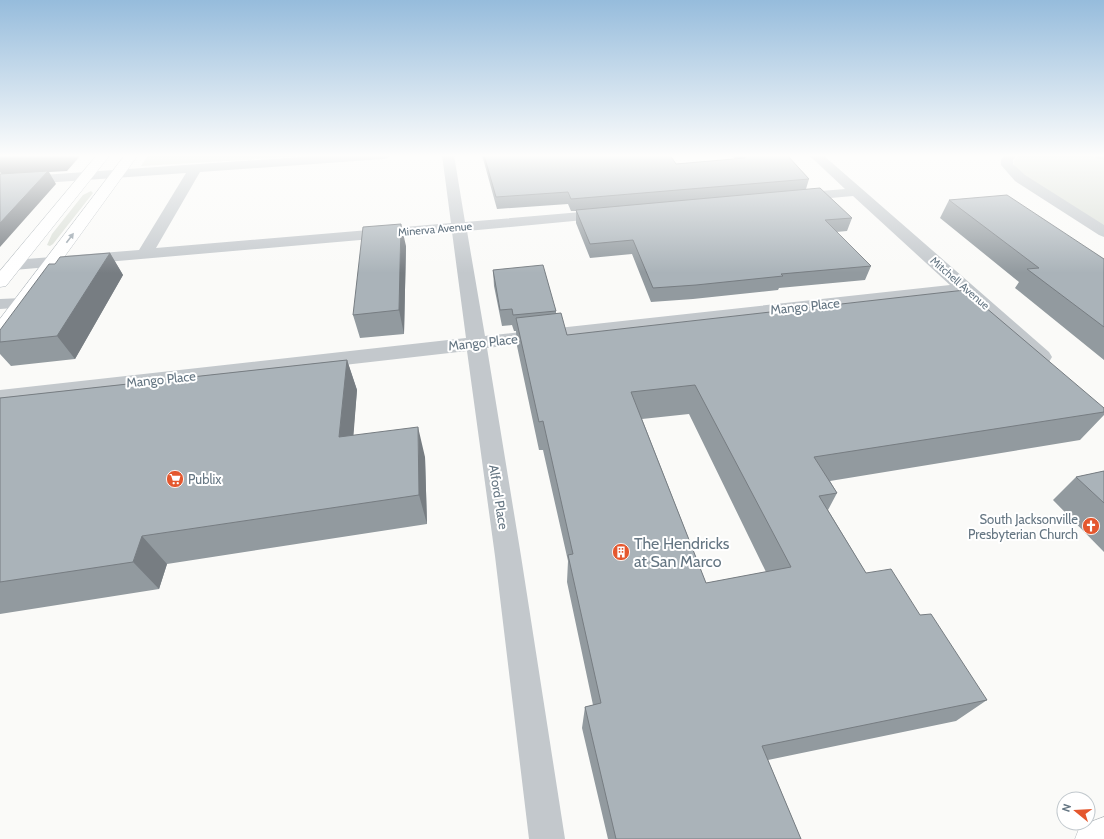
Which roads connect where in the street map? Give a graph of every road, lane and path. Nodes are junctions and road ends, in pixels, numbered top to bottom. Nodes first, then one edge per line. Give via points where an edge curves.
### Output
1 (72, 194) edge
2 (103, 194) edge
3 (180, 194) edge
4 (454, 194) edge
5 (831, 194) edge
6 (858, 194) edge
7 (1045, 194) edge
8 (785, 198) edge
9 (619, 213) edge
10 (459, 227) junction
11 (1104, 232) edge
12 (144, 255) junction
13 (52, 262) junction
14 (14, 265) junction
15 (0, 282) edge
16 (966, 288) junction
17 (22, 303) junction
18 (0, 304) edge
19 (0, 332) edge
20 (477, 343) junction
21 (1052, 366) edge
22 (0, 397) edge
23 (1104, 835) edge
24 (548, 839) edge
25 (1093, 839) edge

1 - 14 main road
13 -> 2 main road
3 - 12 street
4 - 10 street, Alford Place
5 - 8 street
6 - 16 street, Mitchell Avenue
7 - 11 street
9 - 10 street, Minerva Avenue
10 - 12 street, Minerva Avenue
10 - 20 street, Alford Place
12 - 13 street, Minerva Avenue
13 - 14 street, Minerva Avenue
13 - 17 main road
14 - 15 main road
16 - 20 street, Mango Place
16 - 21 street, Mitchell Avenue
17 - 18 street
17 - 19 main road
20 - 22 street, Mango Place
20 - 24 street, Alford Place
23 - 25 main road

